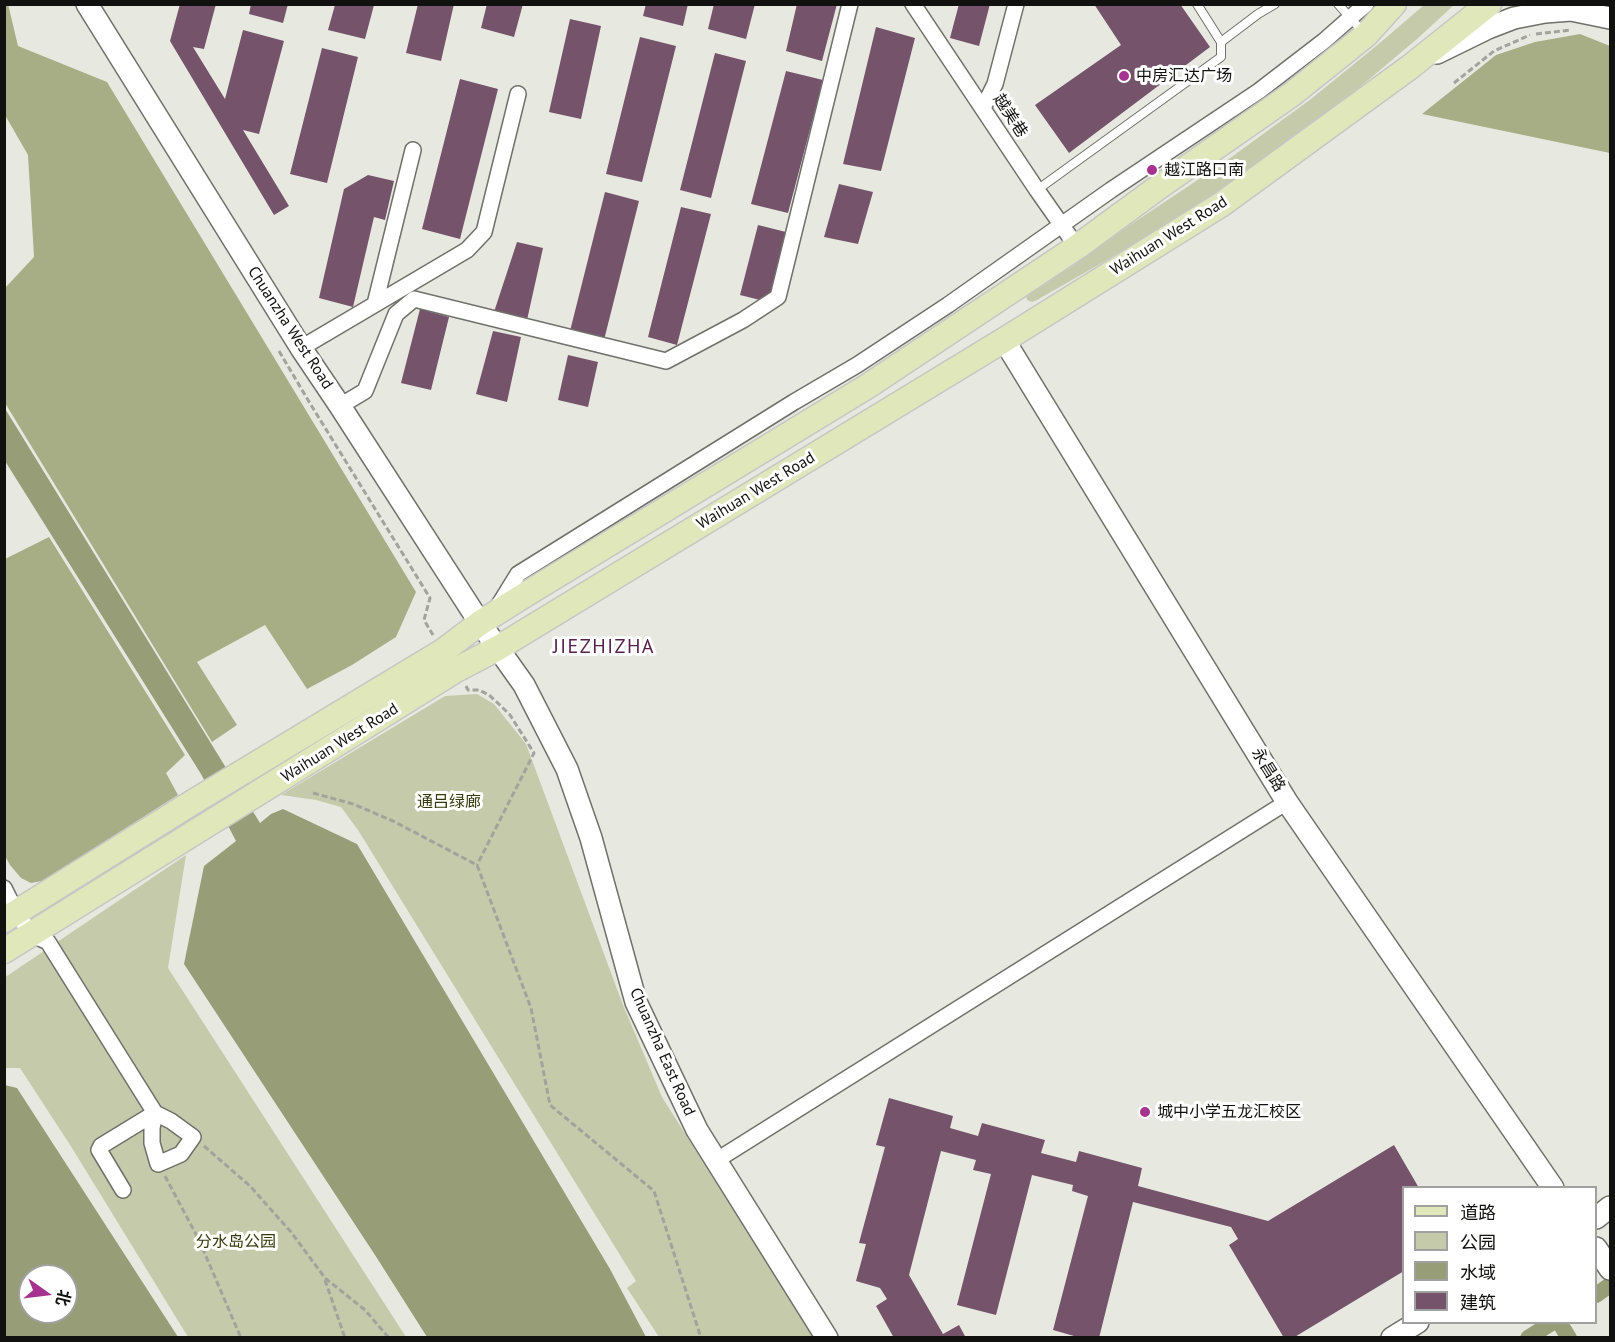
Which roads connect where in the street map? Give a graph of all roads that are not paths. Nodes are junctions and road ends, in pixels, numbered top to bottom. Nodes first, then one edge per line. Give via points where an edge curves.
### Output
1 (849, 4) edge
2 (913, 4) edge
3 (1016, 4) edge
4 (1197, 4) edge
5 (1275, 4) edge
6 (1338, 4) edge
7 (1366, 4) edge
8 (1394, 4) edge
9 (1489, 4) edge
10 (92, 6) edge
11 (1611, 18) edge
12 (1366, 35) junction
13 (1221, 42) junction
14 (1410, 67) junction
15 (518, 93) dead end
16 (983, 108) junction
17 (413, 150) dead end
18 (1037, 190) junction
19 (1061, 224) junction
20 (1077, 247) junction
21 (375, 304) junction
22 (1004, 340) junction
23 (301, 348) junction
24 (340, 406) junction
25 (486, 620) junction
26 (498, 648) junction
27 (450, 660) junction
28 (1287, 802) junction
29 (4, 888) edge
30 (10, 916) edge
31 (31, 934) junction
32 (4, 951) edge
33 (155, 1113) junction
34 (717, 1160) junction
35 (1552, 1186) edge
36 (123, 1190) dead end
37 (1611, 1207) edge
38 (1597, 1217) edge
39 (1597, 1250) edge
40 (1611, 1269) edge
41 (1416, 1324) edge
42 (828, 1338) edge
43 (1392, 1338) edge

1 - 24 street via 778,297 666,361 414,299 396,314 364,391
2 - 16 street, 越美巷
3 - 16 street via 995,84
4 - 13 lane
5 - 13 lane
6 - 12 lane
7 - 19 street via 1259,91
8 - 12 main road, Waihuan West Road
9 - 14 main road, Waihuan West Road
10 - 23 street, Chuanzha West Road
11 - 14 street via 1571,10 1514,18
12 - 20 main road, Waihuan West Road via 1291,95
13 - 18 lane via 1221,57
14 - 22 main road, Waihuan West Road via 1222,204
15 - 21 street via 484,232 467,250
16 - 18 street, 越美巷
17 - 21 street
18 - 19 street, 越美巷
19 - 20 street, 越美巷
19 - 25 street via 866,359 519,574
20 - 25 main road, Waihuan West Road via 868,387
21 - 23 street
22 - 26 main road, Waihuan West Road
22 - 28 street, 永昌路
23 - 24 street, Chuanzha West Road
24 - 25 street, Chuanzha West Road
25 - 26 street, Chuanzha West Road
25 - 27 main road, Waihuan West Road
26 - 27 main road, Waihuan West Road
26 - 34 street, Chuanzha East Road via 524,685 567,769 591,838 636,1002 697,1130
27 - 30 main road, Waihuan West Road via 253,766
27 - 31 main road, Waihuan West Road via 267,787
28 - 34 street
28 - 35 street, 永昌路
29 - 30 street
30 - 31 street
31 - 32 main road, Waihuan West Road
31 - 33 street via 48,942
33 - 33 street via 152,1143 158,1164 181,1154 194,1137
33 - 36 street via 99,1150
34 - 42 street, Chuanzha East Road
37 - 38 street
39 - 40 street
41 - 43 street

